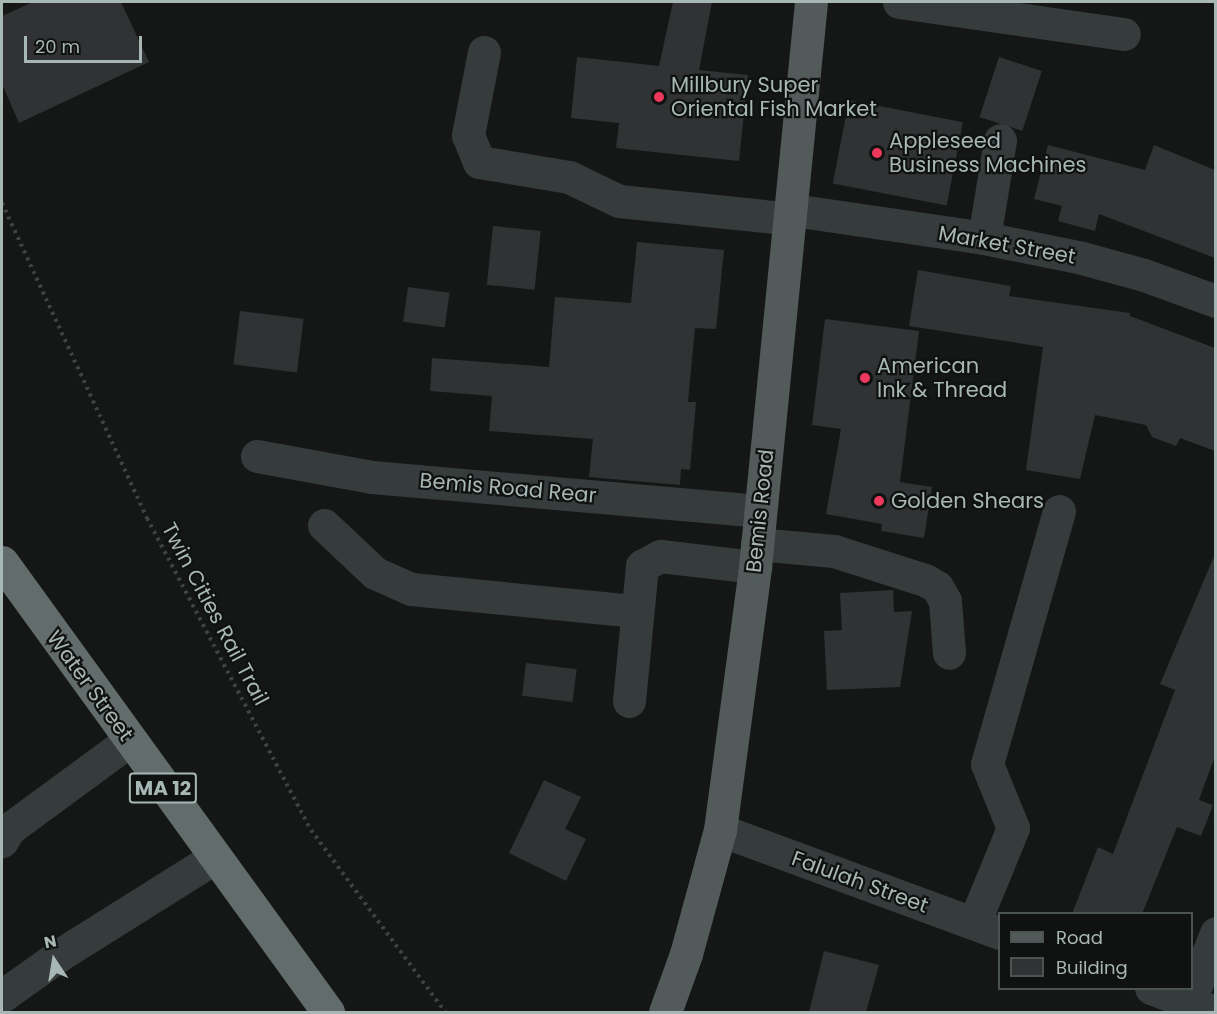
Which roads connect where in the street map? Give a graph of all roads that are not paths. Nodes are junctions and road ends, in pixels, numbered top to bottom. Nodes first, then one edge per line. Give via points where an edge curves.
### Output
1 (811, 2) edge
2 (899, 2) edge
3 (1124, 34) dead end
4 (484, 52) dead end
5 (1000, 140) dead end
6 (792, 215) junction
7 (984, 238) junction
8 (1215, 301) edge
9 (257, 456) dead end
10 (759, 511) junction
11 (1059, 511) dead end
12 (324, 525) dead end
13 (756, 556) junction
14 (2, 562) edge
15 (636, 611) junction
16 (949, 653) dead end
17 (629, 701) dead end
18 (129, 741) junction
19 (720, 830) junction
20 (2, 841) edge
21 (214, 858) junction
22 (987, 928) edge
23 (1215, 933) edge
24 (1156, 990) edge
25 (2, 996) edge
26 (1202, 1008) edge
27 (328, 1012) edge
28 (665, 1012) edge

1 - 6 main road, Bemis Road
2 - 3 street
4 - 6 street, Market Street via 468,135 479,162 568,177 619,201
5 - 7 street
6 - 7 street, Market Street
6 - 10 main road, Bemis Road
7 - 8 street, Market Street via 1123,269
9 - 10 street, Bemis Road Rear via 372,477
10 - 13 main road, Bemis Road
11 - 22 street via 987,764 1013,828
12 - 15 street via 375,573 411,589
13 - 15 street via 652,558 642,566
13 - 16 street via 834,550 925,580 937,587 945,602
13 - 19 main road, Bemis Road
14 - 18 highway, Water Street / MA 12
15 - 17 street
18 - 20 street via 9,829
18 - 21 highway, Water Street / MA 12
19 - 22 street, Falulah Street
19 - 28 main road, Bemis Road via 686,954
21 - 25 street via 61,954
21 - 27 highway, Water Street / MA 12
23 - 26 street
24 - 26 street

